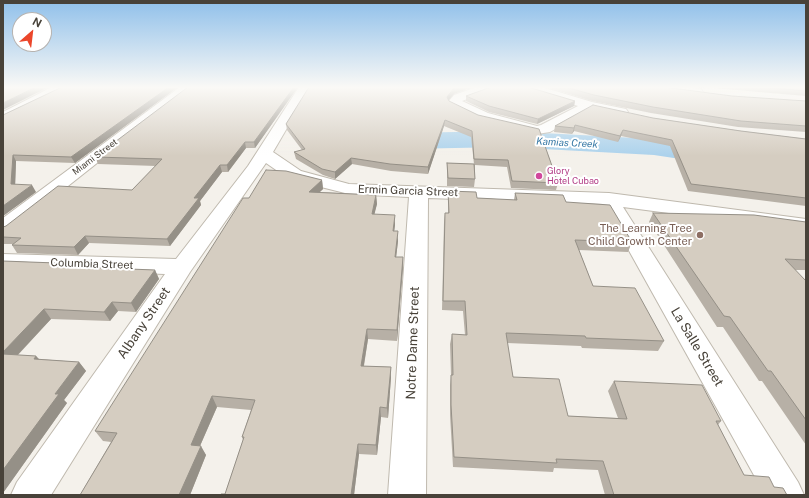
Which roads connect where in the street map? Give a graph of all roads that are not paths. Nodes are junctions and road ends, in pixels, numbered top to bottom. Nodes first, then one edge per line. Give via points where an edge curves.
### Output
1 (16, 110) edge
2 (157, 110) edge
3 (291, 110) edge
4 (471, 110) edge
5 (580, 110) edge
6 (616, 110) edge
7 (636, 114) edge
8 (3, 117) edge
9 (264, 154) junction
10 (419, 192) junction
11 (609, 199) junction
12 (806, 225) edge
13 (3, 228) edge
14 (3, 261) edge
15 (182, 267) junction
16 (30, 495) edge
17 (407, 495) edge
18 (785, 495) edge

1 - 8 street
2 - 13 street, Miami Street
3 - 9 street
4 - 5 street via 483,116 537,130 545,130
6 - 7 street
9 - 10 street, Ermin Garcia Street via 295,175 316,181 349,189
9 - 15 street, Albany Street
10 - 11 street, Ermin Garcia Street
10 - 17 street, Notre Dame Street
11 - 12 street, Ermin Garcia Street
11 - 18 street, La Salle Street
14 - 15 street, Columbia Street
15 - 16 street, Albany Street

